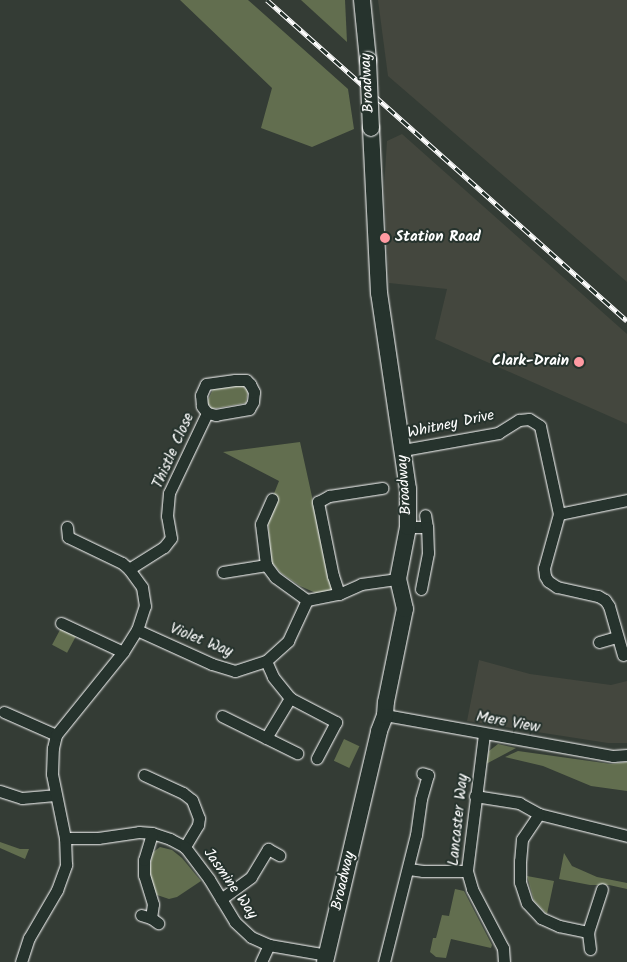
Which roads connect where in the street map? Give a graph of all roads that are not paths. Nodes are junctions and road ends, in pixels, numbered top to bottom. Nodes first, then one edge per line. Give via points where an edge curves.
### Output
1 (362, 0) edge
2 (207, 413) junction
3 (403, 450) junction
4 (382, 488) dead end
5 (272, 499) dead end
6 (627, 500) edge
7 (559, 514) junction
8 (67, 527) dead end
9 (408, 527) junction
10 (266, 565) junction
11 (129, 569) junction
12 (223, 572) dead end
13 (398, 579) junction
14 (421, 589) dead end
15 (339, 594) junction
16 (308, 600) junction
17 (61, 623) dead end
18 (137, 630) junction
19 (617, 637) junction
20 (599, 642) dead end
21 (123, 652) junction
22 (623, 655) dead end
23 (266, 661) junction
24 (290, 698) junction
25 (4, 712) dead end
26 (385, 715) junction
27 (222, 716) dead end
28 (484, 734) junction
29 (56, 736) junction
30 (266, 738) junction
31 (297, 753) dead end
32 (627, 755) edge
33 (317, 758) dead end
34 (141, 774) dead end
35 (428, 774) dead end
36 (0, 790) edge
37 (55, 795) junction
38 (475, 796) junction
39 (539, 814) junction
40 (152, 833) junction
41 (627, 836) edge
42 (65, 838) junction
43 (185, 846) junction
44 (279, 855) dead end
45 (409, 869) junction
46 (466, 871) junction
47 (602, 889) dead end
48 (221, 899) junction
49 (150, 919) dead end
50 (588, 932) junction
51 (269, 945) junction
52 (590, 949) dead end
53 (326, 958) edge
54 (21, 962) edge
55 (261, 962) edge
56 (384, 962) edge
57 (504, 962) edge

1 - 3 main road, Broadway, bridge via 368,60 379,293
2 - 2 street, Thistle Close via 202,406 201,395 206,384 235,380 246,380 250,384 254,392 249,409 216,415
2 - 11 street, Thistle Close via 169,493 171,538 164,548
3 - 7 street, Whitney Drive via 498,433 519,420 529,418 542,432
3 - 9 main road, Broadway
4 - 15 street via 328,496 318,502
5 - 10 street via 261,524
6 - 7 street
7 - 19 street, Whitney Drive via 544,568 548,581 557,587 605,600
8 - 11 street via 68,537
9 - 13 main road, Broadway
9 - 14 street via 426,521 428,553
10 - 12 street
10 - 16 street via 275,577
11 - 18 street via 142,587 145,598
13 - 15 street via 361,584
13 - 26 main road, Broadway via 404,596 404,618
15 - 16 street
16 - 23 street, Violet Way via 288,641
17 - 21 street
18 - 21 street
18 - 23 street, Violet Way via 235,671
19 - 20 street
19 - 22 street, Whitney Drive
21 - 29 street
23 - 24 street via 273,677
24 - 30 street
24 - 33 street via 336,722
25 - 29 street
26 - 28 street, Mere View
26 - 53 main road, Broadway
27 - 30 street
28 - 32 street, Mere View via 612,756
28 - 38 street, Lancaster Way
29 - 37 street via 52,772
30 - 31 street
34 - 43 street via 192,800 199,818 198,825
35 - 45 street
36 - 37 street via 22,798
37 - 42 street
38 - 39 street via 519,803
38 - 46 street, Lancaster Way
39 - 41 street
39 - 50 street via 522,839 520,882 527,902 541,918 559,926
40 - 42 street, Jasmine Way
40 - 43 street, Jasmine Way
40 - 49 street via 144,860 146,889 153,904
42 - 54 street via 63,878 29,938
43 - 48 street, Jasmine Way
44 - 48 street via 268,850 251,877
45 - 46 street
45 - 56 street
46 - 57 street, Lancaster Way via 503,948
47 - 50 street
48 - 51 street, Jasmine Way via 242,930
50 - 52 street
51 - 53 street, Jasmine Way
51 - 55 street

